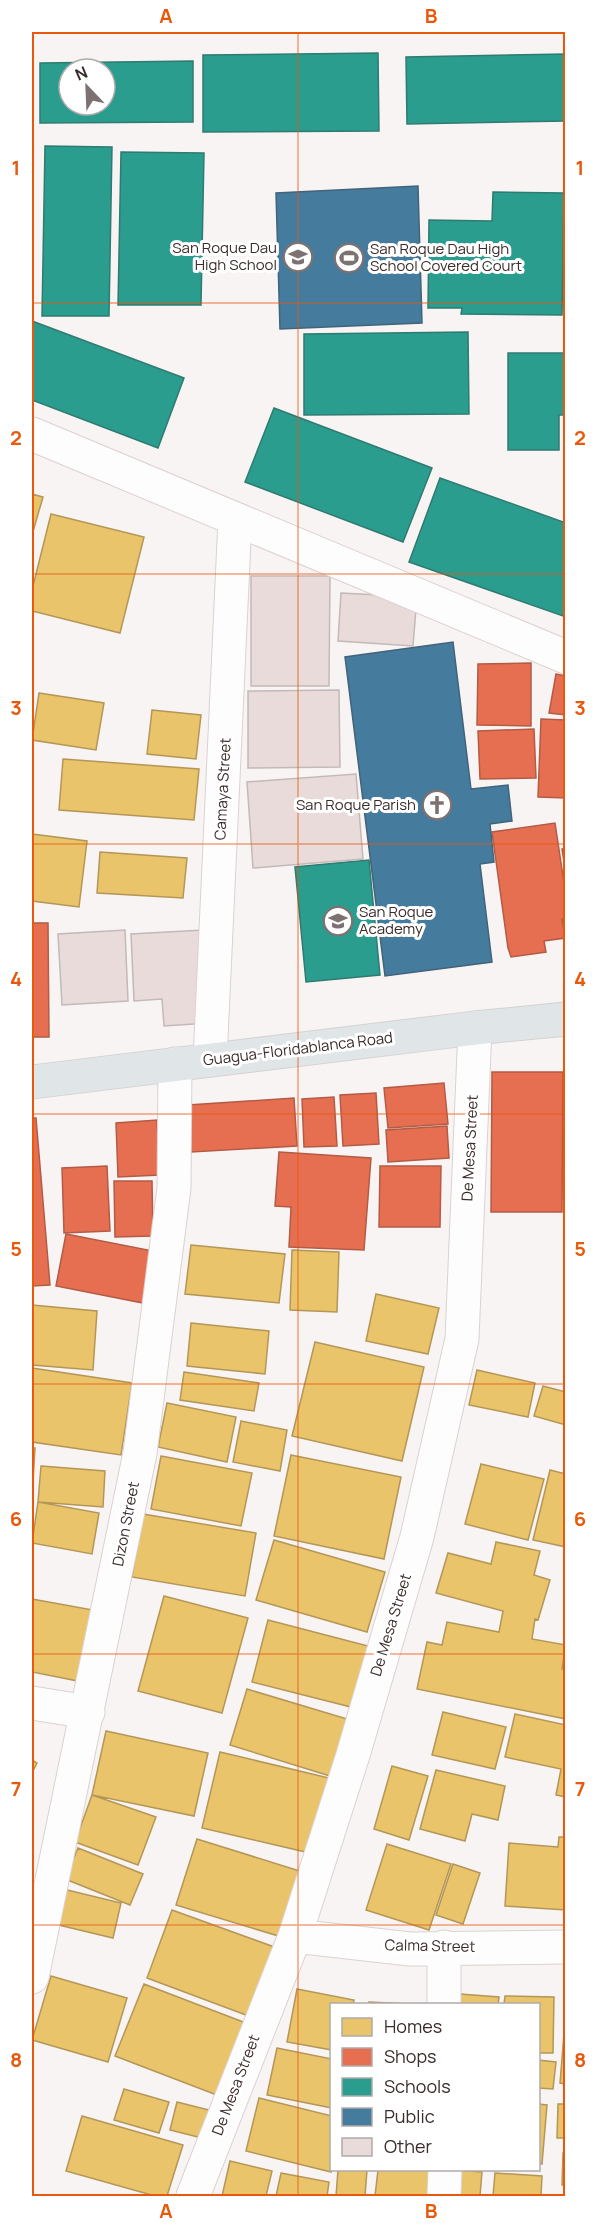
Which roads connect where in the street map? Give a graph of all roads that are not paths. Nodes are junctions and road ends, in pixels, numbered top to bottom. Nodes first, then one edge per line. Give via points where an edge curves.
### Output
1 (32, 434) edge
2 (235, 519) junction
3 (566, 657) edge
4 (566, 1019) edge
5 (475, 1028) junction
6 (210, 1060) junction
7 (175, 1064) junction
8 (32, 1082) edge
9 (32, 1703) edge
10 (88, 1712) junction
11 (295, 1935) junction
12 (444, 1947) junction
13 (566, 1947) edge
14 (32, 1977) edge
15 (444, 2003) edge
16 (445, 2171) edge
17 (193, 2196) edge
18 (444, 2196) edge

1 - 2 street
2 - 3 street
2 - 6 street, Camaya Street
4 - 5 main road, Guagua-Floridablanca Road
5 - 6 main road, Guagua-Floridablanca Road
5 - 11 street, De Mesa Street via 462,1338 417,1538
6 - 7 main road, Guagua-Floridablanca Road
7 - 8 main road, Guagua-Floridablanca Road
7 - 10 street, Dizon Street via 174,1188 140,1453
9 - 10 street
10 - 14 street, Dizon Street
11 - 12 street, Calma Street via 410,1949
11 - 17 street, De Mesa Street
12 - 13 street, Calma Street
12 - 15 street
16 - 18 street

